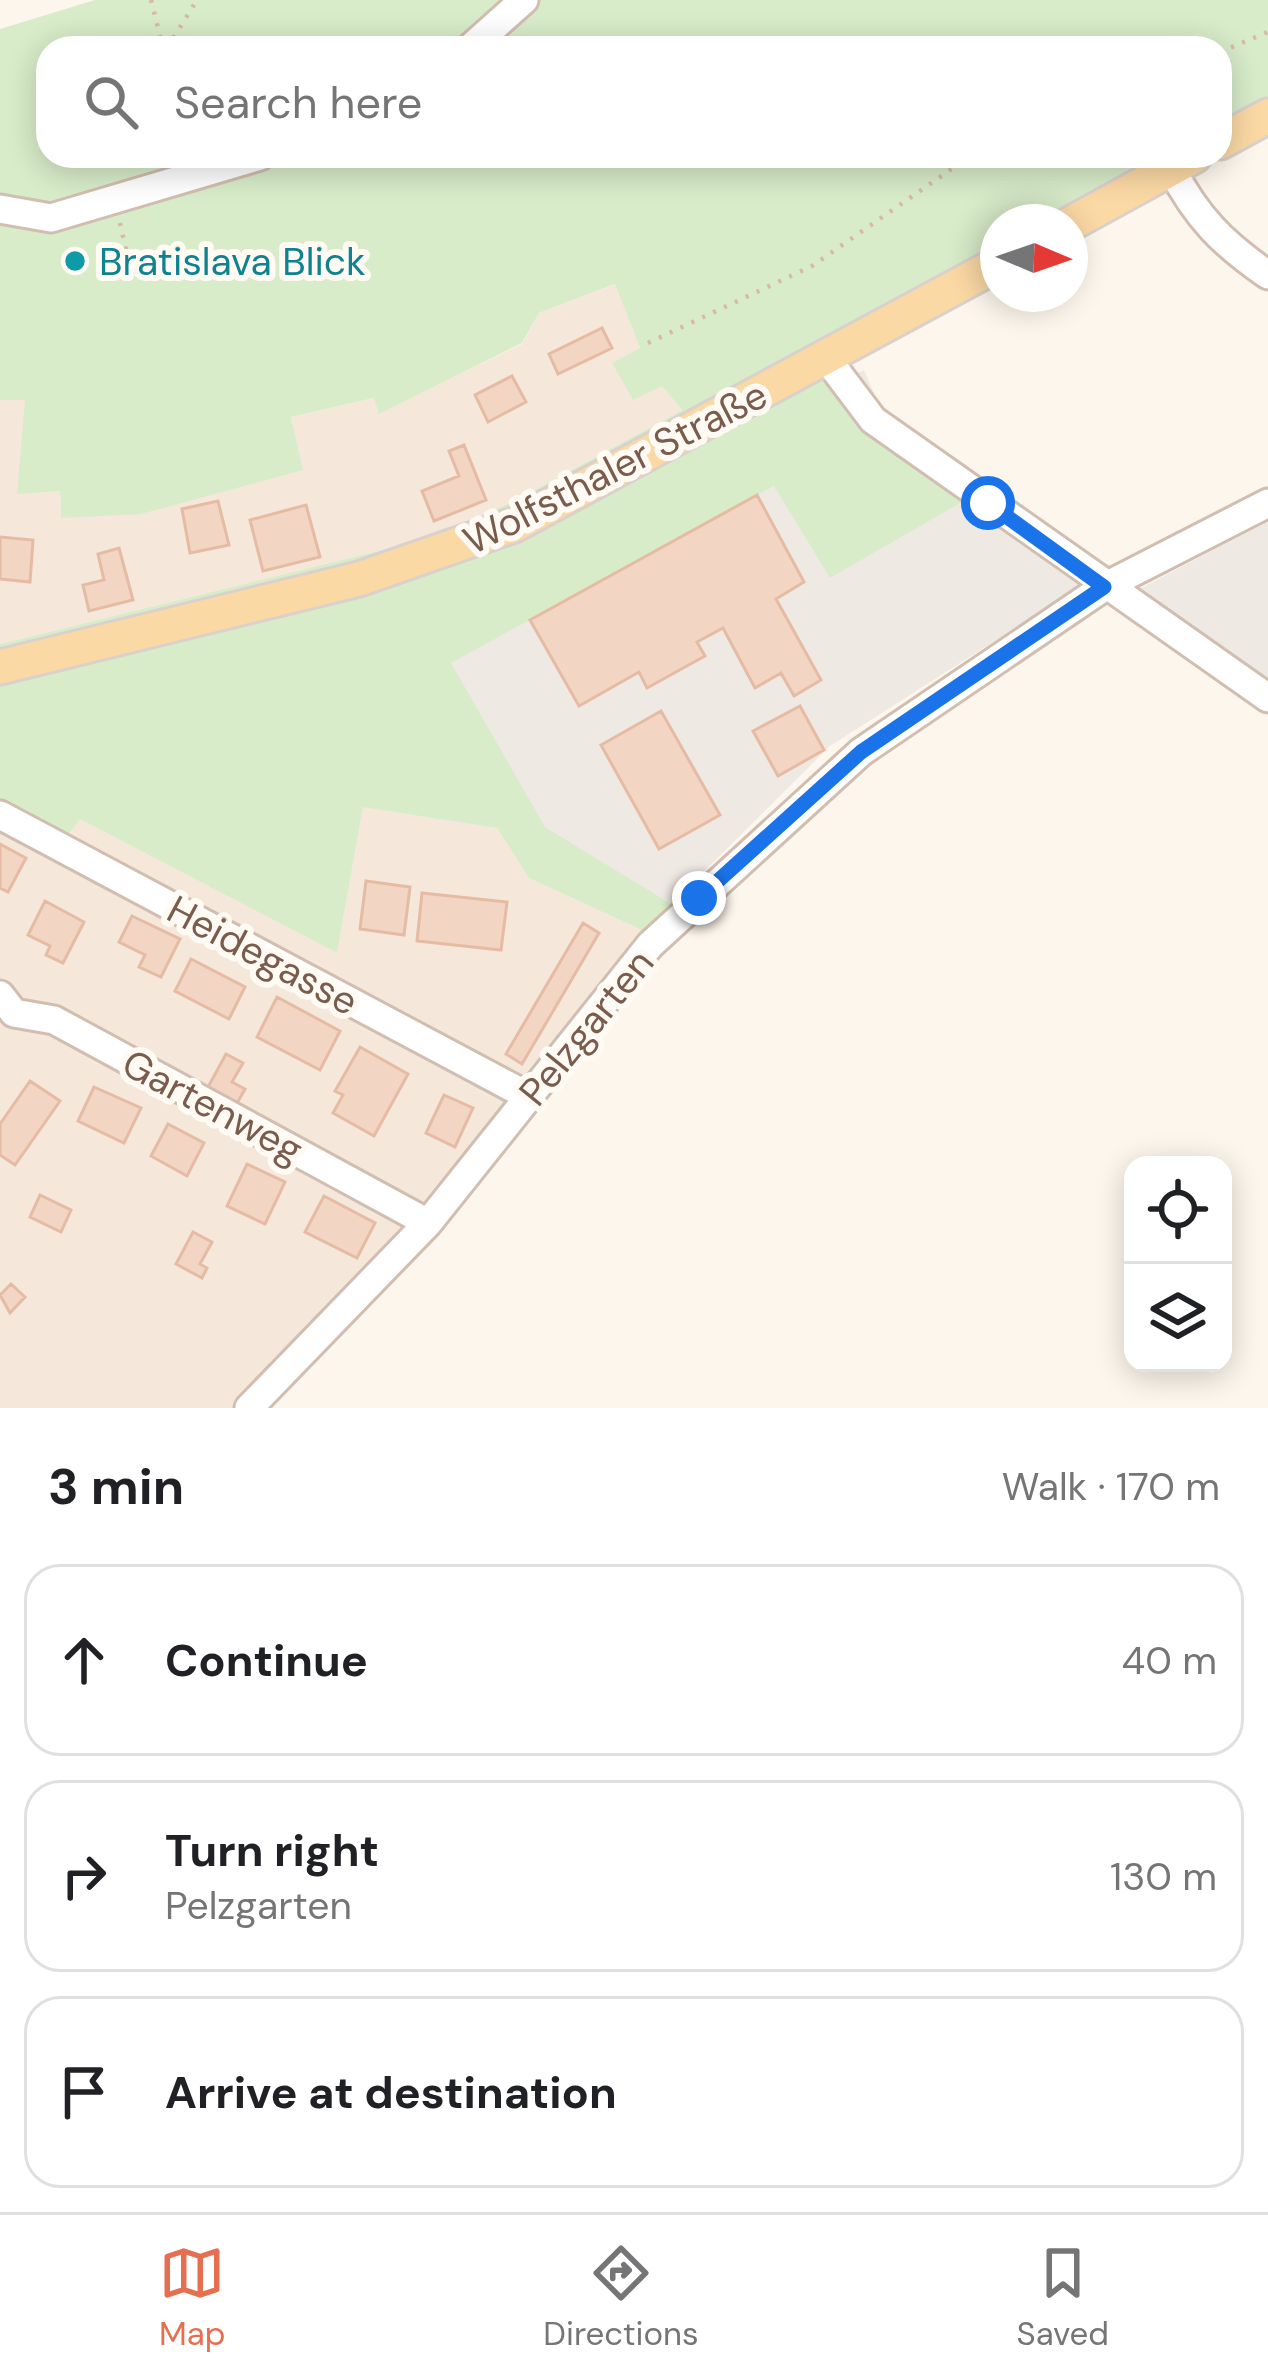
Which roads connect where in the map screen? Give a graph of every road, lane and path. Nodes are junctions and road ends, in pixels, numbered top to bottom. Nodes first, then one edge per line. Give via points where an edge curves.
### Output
1 (151, 0) edge
2 (197, 0) edge
3 (524, 0) edge
4 (1268, 32) edge
5 (162, 36) edge
6 (173, 36) edge
7 (484, 36) edge
8 (1232, 47) edge
9 (1268, 116) edge
10 (1232, 136) edge
11 (217, 168) edge
12 (955, 168) edge
13 (1171, 168) edge
14 (1184, 168) edge
15 (113, 201) junction
16 (0, 209) edge
17 (1088, 214) edge
18 (190, 267) dead end
19 (980, 274) edge
20 (1268, 274) edge
21 (648, 343) dead end
22 (827, 359) junction
23 (1268, 502) edge
24 (1104, 587) junction
25 (0, 667) edge
26 (1268, 698) edge
27 (0, 815) edge
28 (5, 1014) edge
29 (526, 1095) junction
30 (428, 1223) junction
31 (249, 1408) edge

1 - 5 path
2 - 6 path
3 - 7 street
4 - 8 path
9 - 10 main road
11 - 15 street
12 - 21 path via 812,266
13 - 17 main road
14 - 20 street via 1195,214 1217,240
15 - 16 street via 50,218
15 - 18 path via 128,260
19 - 22 main road, Wolfsthaler Straße
22 - 24 street via 873,419
22 - 25 main road, Wolfsthaler Straße via 514,525 434,556
23 - 24 street, Pelzgarten
24 - 26 street
24 - 29 street, Pelzgarten via 861,752 650,945
27 - 29 street, Heidegasse
28 - 30 street, Gartenweg via 55,1020
29 - 30 street, Pelzgarten
30 - 31 street, Pelzgarten

